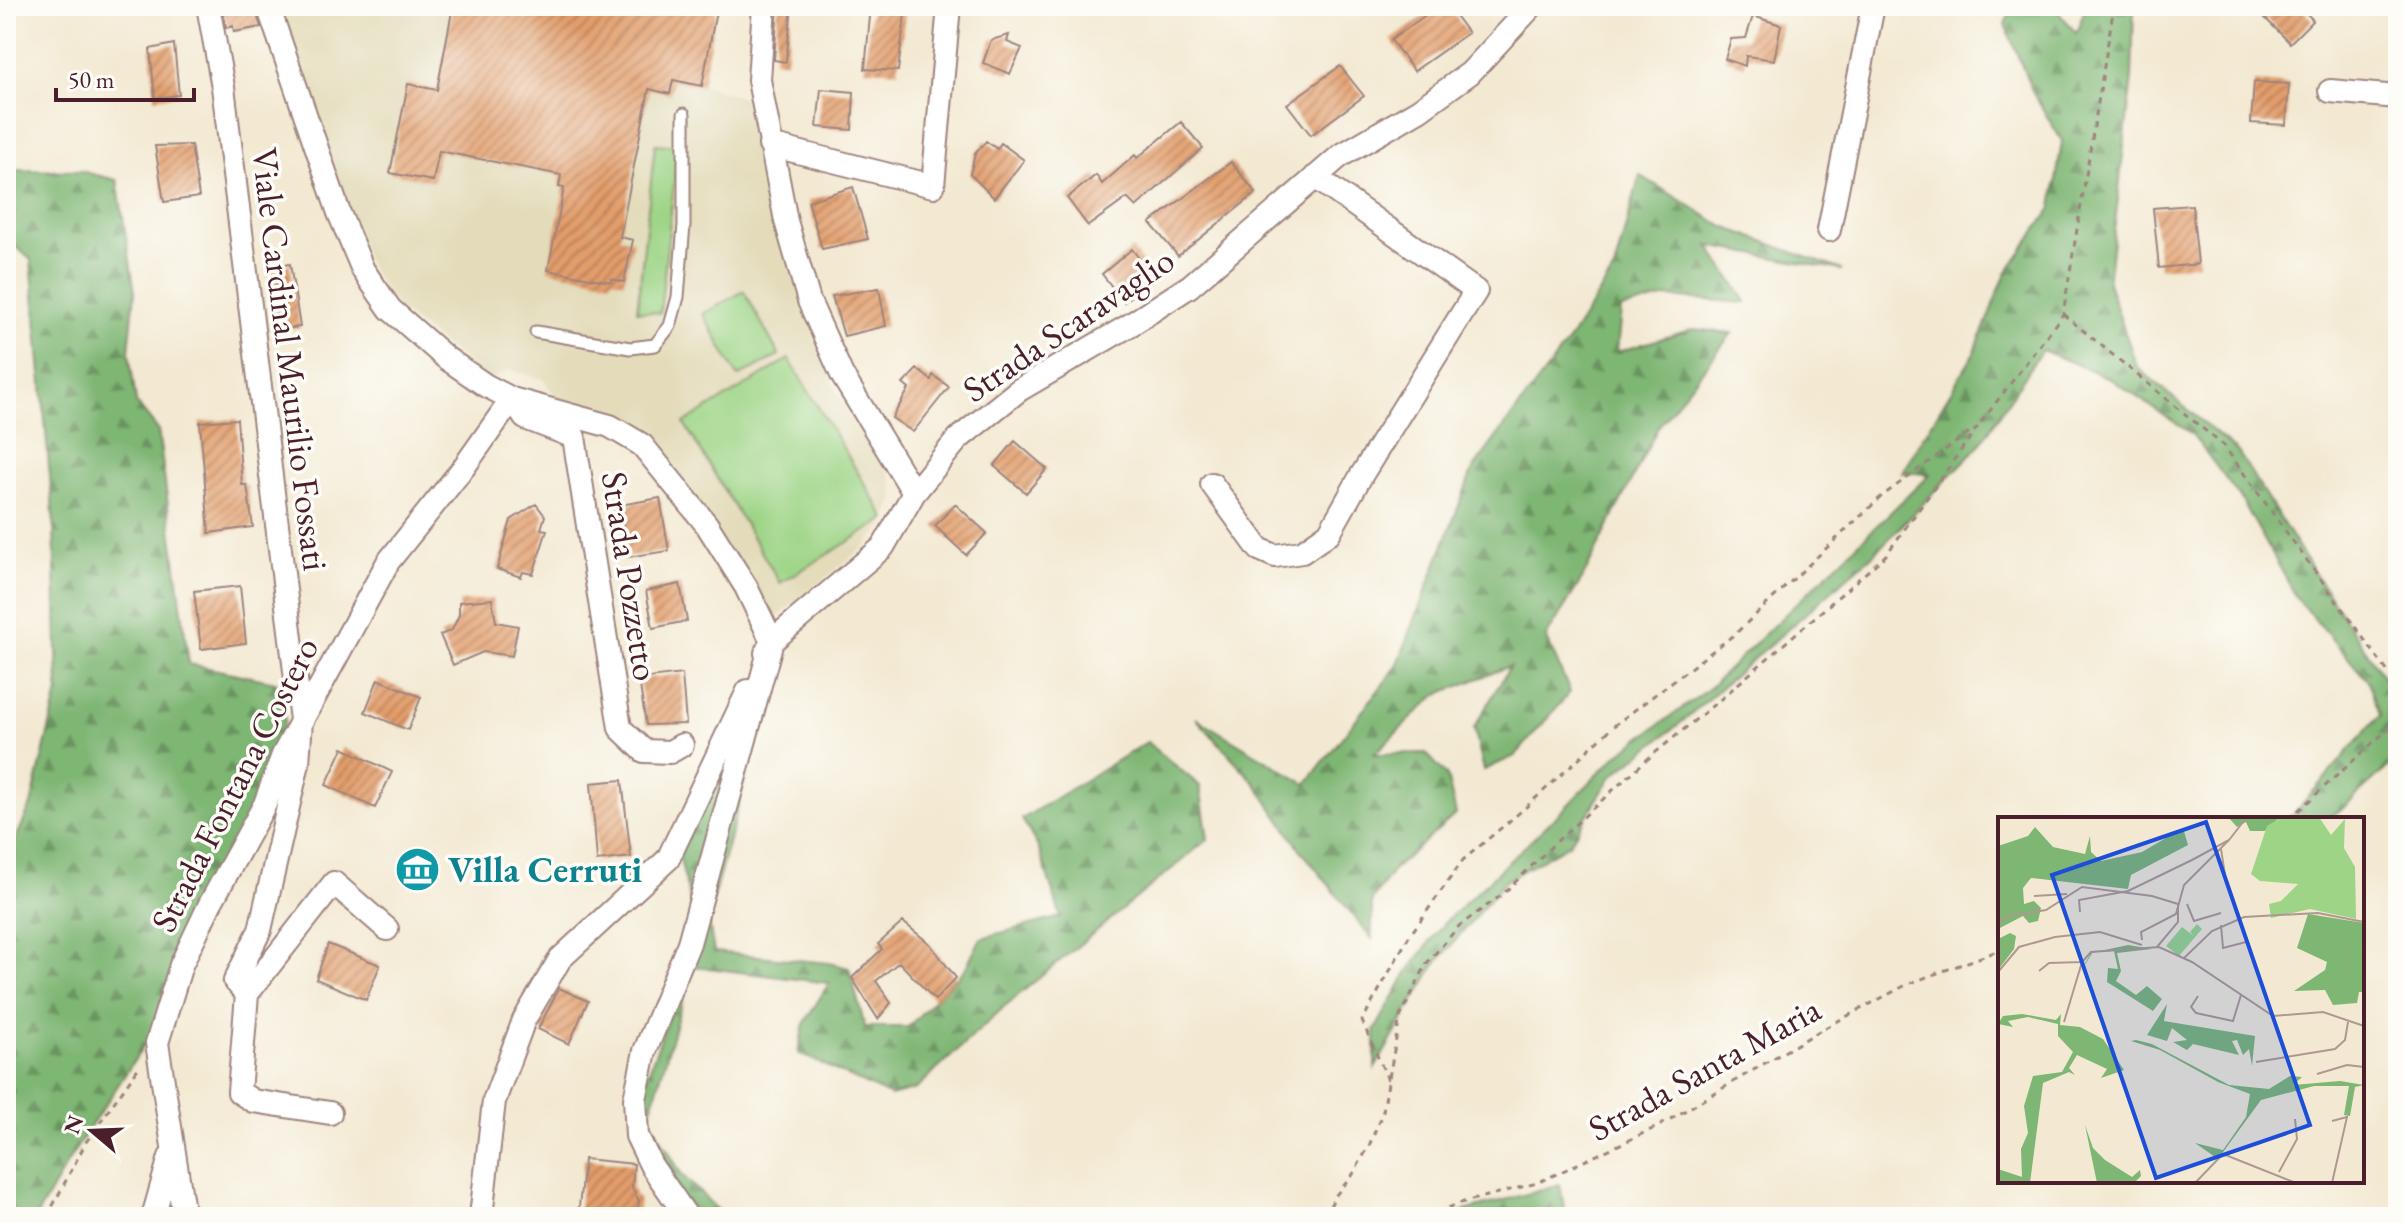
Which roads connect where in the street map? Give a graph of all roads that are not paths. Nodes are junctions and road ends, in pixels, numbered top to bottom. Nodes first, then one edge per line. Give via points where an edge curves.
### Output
1 (208, 6) edge
2 (268, 6) edge
3 (764, 6) edge
4 (949, 6) edge
5 (1532, 6) edge
6 (1873, 6) edge
7 (2330, 91) dead end
8 (2398, 97) edge
9 (684, 114) dead end
10 (770, 145) junction
11 (1315, 177) junction
12 (1829, 230) dead end
13 (536, 332) dead end
14 (512, 399) junction
15 (1212, 484) dead end
16 (914, 493) junction
17 (772, 641) junction
18 (301, 720) junction
19 (682, 745) dead end
20 (387, 929) dead end
21 (247, 994) junction
22 (330, 1113) dead end
23 (173, 1147) junction
24 (153, 1217) edge
25 (184, 1217) edge
26 (481, 1217) edge
27 (687, 1217) edge

1 - 18 street, Viale Cardinal Maurilio Fossati via 223,87
2 - 14 street, Strada Pozzetto via 363,270 390,309 446,358
3 - 10 street via 759,80
4 - 10 street via 933,186
5 - 11 street, Strada Scaravaglio via 1470,73
6 - 12 street
7 - 8 street
9 - 13 lane via 684,225 670,326 655,345 630,348
10 - 16 street via 809,301 842,375
11 - 15 street via 1476,291 1329,533 1302,552 1275,556 1259,549
11 - 16 street, Strada Scaravaglio via 1190,286 1019,390 958,439
14 - 17 street, Strada Pozzetto via 610,426 642,445 707,525
14 - 18 street, Strada Fontana Costero via 388,562
14 - 19 street, Strada Pozzetto via 525,418 574,437 620,728 644,751 670,752
16 - 17 street, Strada Scaravaglio via 883,547
17 - 26 street via 668,859 560,959 524,1020 494,1101
17 - 27 street via 689,943 645,1051 635,1099 637,1136
18 - 21 street via 298,763 260,930 235,981
18 - 23 street, Strada Fontana Costero via 265,804 181,965 157,1043
20 - 21 street via 334,883
21 - 22 street via 239,1092 253,1101
23 - 24 street
23 - 25 street

